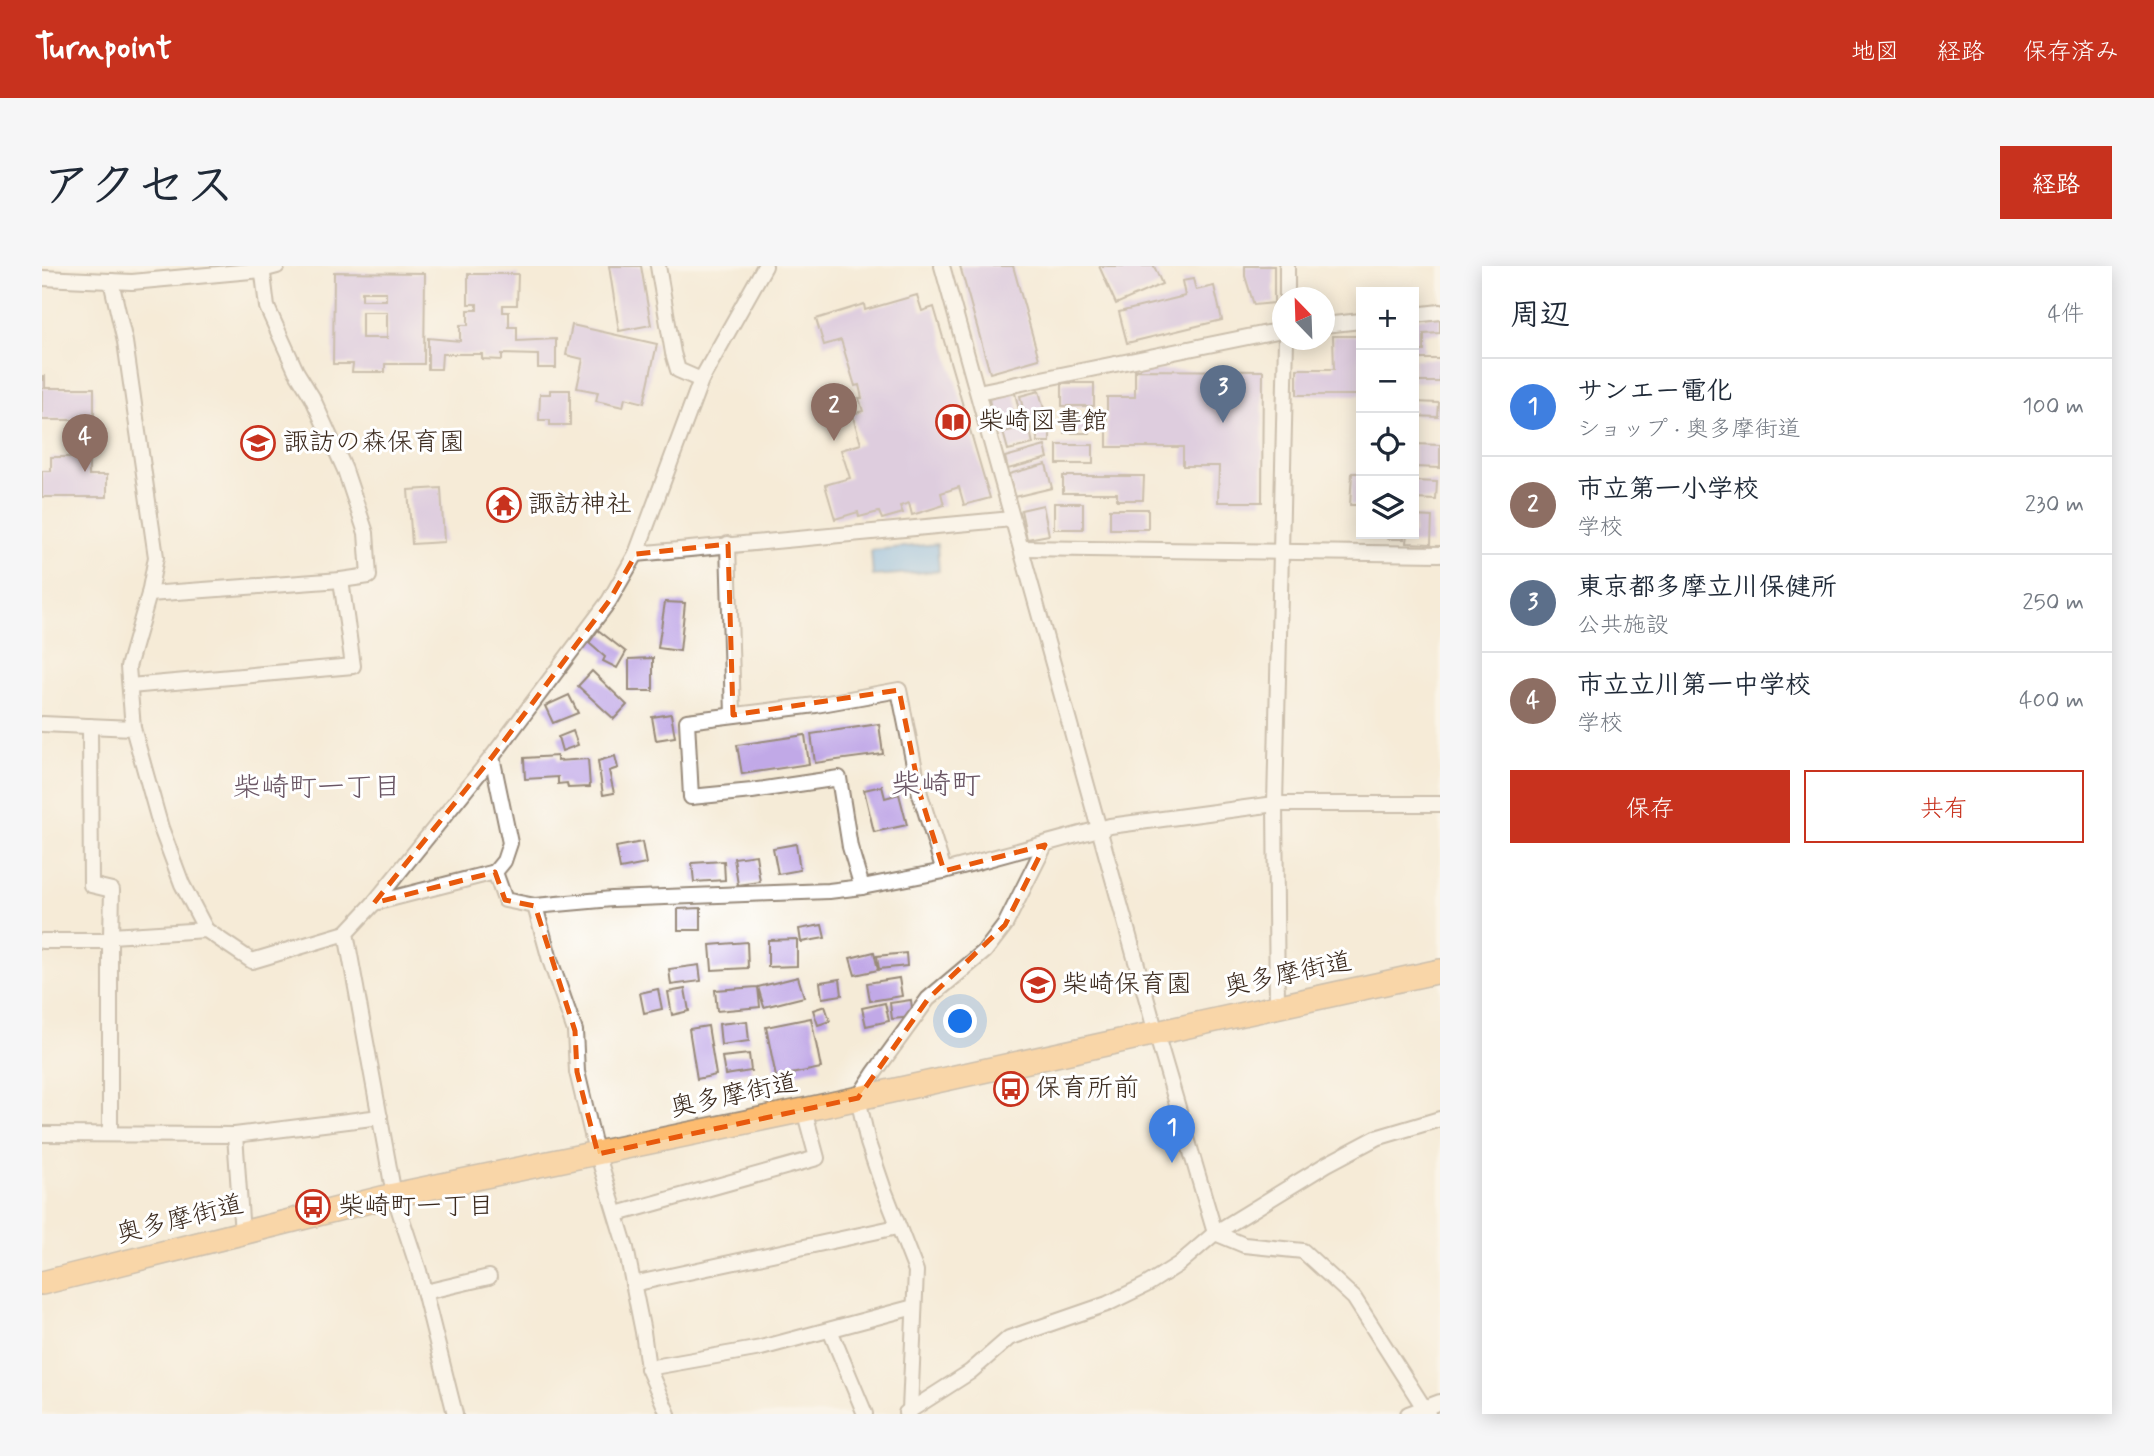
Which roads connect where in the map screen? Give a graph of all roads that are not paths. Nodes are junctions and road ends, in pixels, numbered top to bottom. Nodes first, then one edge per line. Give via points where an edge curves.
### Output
1 (278, 266) edge
2 (658, 266) edge
3 (765, 266) edge
4 (942, 266) edge
5 (1287, 266) edge
6 (262, 268) edge
7 (42, 278) edge
8 (111, 281) junction
9 (1287, 287) edge
10 (1440, 312) edge
11 (1419, 314) edge
12 (1356, 322) edge
13 (1335, 324) edge
14 (1272, 332) edge
15 (1286, 350) edge
16 (701, 380) junction
17 (978, 392) junction
18 (1013, 519) junction
19 (728, 544) junction
20 (1021, 548) junction
21 (1282, 552) junction
22 (636, 554) junction
23 (1440, 554) edge
24 (341, 580) junction
25 (149, 594) junction
26 (130, 686) junction
27 (733, 715) junction
28 (42, 724) edge
29 (90, 726) junction
30 (133, 728) junction
31 (492, 757) junction
32 (1275, 804) junction
33 (1440, 804) edge
34 (1099, 828) junction
35 (1045, 845) junction
36 (944, 871) junction
37 (495, 872) junction
38 (863, 887) junction
39 (374, 903) junction
40 (536, 906) junction
41 (206, 930) junction
42 (346, 933) junction
43 (110, 938) junction
44 (42, 941) edge
45 (1440, 971) edge
46 (1276, 1007) junction
47 (1156, 1033) junction
48 (858, 1098) junction
49 (804, 1110) junction
50 (380, 1117) junction
51 (1440, 1119) edge
52 (107, 1133) junction
53 (42, 1134) edge
54 (235, 1135) junction
55 (598, 1154) junction
56 (394, 1195) junction
57 (617, 1214) junction
58 (897, 1227) junction
59 (1215, 1233) junction
60 (242, 1234) junction
61 (489, 1277) dead end
62 (42, 1283) edge
63 (633, 1284) junction
64 (425, 1292) junction
65 (914, 1307) junction
66 (830, 1330) junction
67 (648, 1368) junction
68 (1440, 1402) edge
69 (1427, 1411) edge
70 (908, 1412) edge
71 (455, 1414) edge
72 (668, 1414) edge
73 (865, 1414) edge
74 (1408, 1414) edge

1 - 6 street
2 - 16 street via 678,370
3 - 16 street
4 - 17 street
5 - 9 street
6 - 8 street
6 - 24 street via 267,307 345,470 366,533 369,576
7 - 8 street
8 - 25 street via 125,342 156,557
10 - 11 street
12 - 13 street
14 - 17 street
15 - 21 street
16 - 22 street
17 - 18 street
18 - 19 street
18 - 20 street
19 - 22 street
19 - 27 street
20 - 21 street
20 - 34 street
21 - 23 street
21 - 32 street
22 - 31 street via 609,601
24 - 25 street
24 - 26 street via 353,666
25 - 26 street via 128,667
26 - 30 street
27 - 36 street via 899,690 920,793
27 - 38 street via 687,721 691,797 839,778 850,847
28 - 29 street
29 - 30 street
29 - 43 street via 91,885 112,890
30 - 41 street via 161,828
31 - 37 street via 510,843
31 - 39 street
32 - 33 street
32 - 34 street
32 - 46 street
34 - 35 street
34 - 47 street
35 - 36 street
35 - 48 street via 1005,925 985,951 929,999
36 - 38 street
37 - 39 street
37 - 40 street via 505,900
38 - 40 street
39 - 42 street
40 - 55 street via 575,1031 577,1072
41 - 42 street via 253,961
41 - 43 street
42 - 50 street
43 - 44 street
43 - 52 street
45 - 46 main road, 奥多摩街道
46 - 47 main road, 奥多摩街道
47 - 48 main road, 奥多摩街道
47 - 59 street
48 - 49 main road, 奥多摩街道
48 - 58 street
49 - 55 main road, 奥多摩街道
49 - 57 street via 817,1158
50 - 54 street
50 - 56 street
51 - 59 street via 1376,1138
52 - 53 street
52 - 54 street
54 - 60 street
55 - 56 main road, 奥多摩街道
55 - 57 street
56 - 60 main road, 奥多摩街道
56 - 64 street
57 - 63 street
58 - 63 street
58 - 65 street via 916,1271
59 - 69 street via 1244,1245 1303,1251 1354,1298
59 - 70 street via 1146,1285 1107,1304 1009,1338 970,1372
60 - 62 main road, 奥多摩街道
61 - 64 street
63 - 67 street
64 - 71 street
65 - 66 street
65 - 70 street
66 - 67 street via 761,1348
66 - 73 street
67 - 72 street
68 - 69 street
69 - 74 street

